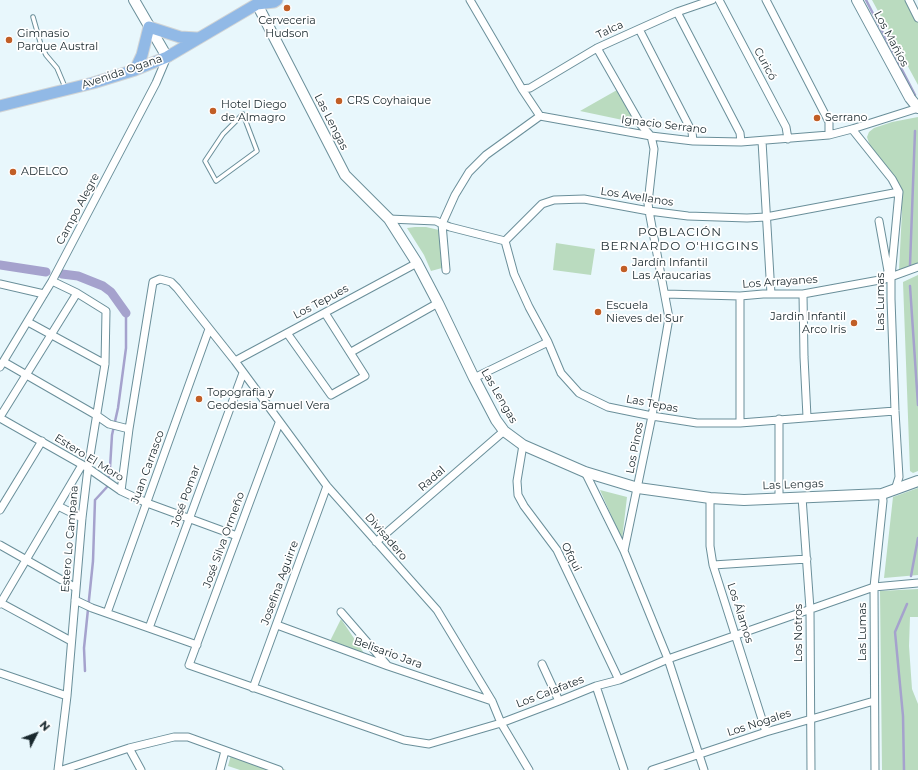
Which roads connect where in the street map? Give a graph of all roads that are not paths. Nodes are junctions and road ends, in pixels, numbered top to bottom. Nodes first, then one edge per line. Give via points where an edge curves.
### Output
1 (134, 0) edge
2 (277, 0) edge
3 (470, 0) edge
4 (712, 0) edge
5 (719, 0) edge
6 (766, 0) edge
7 (857, 0) edge
8 (909, 0) edge
9 (258, 2) edge
10 (677, 12) junction
11 (33, 17) dead end
12 (918, 18) edge
13 (149, 27) junction
14 (639, 29) junction
15 (197, 38) junction
16 (597, 48) junction
17 (167, 57) junction
18 (135, 70) junction
19 (522, 89) junction
20 (66, 90) junction
21 (0, 106) edge
22 (918, 108) edge
23 (243, 114) joint
24 (540, 116) junction
25 (852, 129) junction
26 (829, 135) junction
27 (652, 136) junction
28 (788, 139) junction
29 (693, 141) junction
30 (762, 141) junction
31 (741, 142) junction
32 (899, 192) junction
33 (649, 211) junction
34 (766, 217) junction
35 (388, 218) junction
36 (879, 221) dead end
37 (442, 224) junction
38 (505, 241) junction
39 (417, 263) junction
40 (918, 267) edge
41 (446, 270) dead end
42 (888, 278) junction
43 (52, 282) junction
44 (0, 284) edge
45 (77, 293) junction
46 (44, 294) junction
47 (665, 294) junction
48 (771, 294) junction
49 (804, 294) junction
50 (740, 296) junction
51 (438, 303) junction
52 (325, 313) junction
53 (28, 322) junction
54 (209, 329) junction
55 (51, 333) junction
56 (287, 333) junction
57 (548, 342) junction
58 (353, 351) dead end
59 (235, 362) junction
60 (2, 364) edge
61 (105, 364) junction
62 (243, 373) junction
63 (26, 374) junction
64 (474, 378) junction
65 (895, 411) junction
66 (96, 415) junction
67 (652, 416) junction
68 (0, 417) edge
69 (807, 417) junction
70 (779, 419) junction
71 (279, 423) junction
72 (740, 423) junction
73 (129, 429) junction
74 (504, 432) junction
75 (42, 441) junction
76 (523, 445) junction
77 (85, 466) junction
78 (585, 472) junction
79 (918, 481) edge
80 (327, 486) junction
81 (638, 488) junction
82 (118, 489) junction
83 (895, 490) junction
84 (882, 494) junction
85 (779, 497) junction
86 (802, 497) junction
87 (710, 498) junction
88 (147, 503) junction
89 (58, 506) junction
90 (0, 510) edge
91 (82, 518) junction
92 (189, 518) junction
93 (237, 536) junction
94 (376, 542) junction
95 (0, 545) edge
96 (624, 551) junction
97 (807, 559) junction
98 (26, 560) junction
99 (713, 565) junction
100 (918, 583) edge
101 (874, 587) junction
102 (76, 588) junction
103 (78, 601) junction
104 (0, 603) edge
105 (810, 609) junction
106 (341, 612) dead end
107 (107, 613) junction
108 (277, 625) junction
109 (150, 628) junction
110 (736, 636) junction
111 (71, 641) junction
112 (197, 645) junction
113 (668, 659) junction
114 (542, 664) dead end
115 (189, 665) joint
116 (388, 666) junction
117 (0, 673) edge
118 (619, 680) junction
119 (596, 686) junction
120 (253, 688) junction
121 (67, 696) junction
122 (492, 701) junction
123 (559, 701) junction
124 (874, 701) junction
125 (810, 719) junction
126 (501, 723) junction
127 (766, 732) junction
128 (129, 748) junction
129 (225, 751) junction
130 (699, 754) junction
131 (85, 762) junction
132 (58, 770) edge
133 (62, 770) edge
134 (87, 770) edge
135 (141, 770) edge
136 (220, 770) edge
137 (279, 770) edge
138 (528, 770) edge
139 (624, 770) edge
140 (652, 770) edge
141 (704, 770) edge
142 (811, 770) edge
143 (875, 770) edge

1 - 13 street
2 - 9 main road, Avenida Ogana
3 - 19 street
4 - 10 street, Talca
5 - 28 street, Curicó via 786,127
6 - 26 street via 829,122
7 - 22 street, Los Mañíos via 910,98
8 - 12 street
9 - 15 main road, Avenida Ogana
9 - 35 street, Las Lengas via 345,175
10 - 14 street, Talca
10 - 31 street via 740,133
11 - 20 lane via 41,44 57,68
13 - 15 main road via 180,37
13 - 17 street
13 - 18 main road via 142,56
14 - 16 street, Talca
14 - 29 street via 692,132
15 - 17 main road, Avenida Ogana
16 - 19 street, Talca via 530,88
16 - 27 street via 641,126
17 - 18 main road, Avenida Ogana
17 - 43 street, Campo Alegre via 156,84
18 - 20 main road, Avenida Ogana
19 - 24 street
20 - 21 main road, Avenida Ogana
22 - 25 street, Ignacio Serrano
23 - 23 lane via 257,150 216,181 205,161 223,134
24 - 27 street, Ignacio Serrano
24 - 37 street via 486,155 469,172
25 - 26 street, Ignacio Serrano
25 - 32 street via 892,179
26 - 28 street, Ignacio Serrano
27 - 29 street, Ignacio Serrano
27 - 33 street, Los Pinos via 654,149
28 - 30 street, Ignacio Serrano
29 - 31 street, Ignacio Serrano
30 - 31 street, Ignacio Serrano
30 - 34 street
32 - 34 street, Los Avellanos
32 - 42 street, Las Lumas
33 - 34 street, Los Avellanos via 708,217
33 - 38 street, Los Avellanos via 584,199 554,200 542,204
33 - 47 street, Los Pinos
34 - 48 street
35 - 37 street via 436,221
35 - 39 street, Las Lengas
36 - 42 street
37 - 38 street
37 - 41 street
38 - 57 street, Las Tepas via 514,274
39 - 51 street, Las Lengas
39 - 52 street, Los Tepues
40 - 42 street, Los Arrayanes
42 - 49 street, Los Arrayanes
42 - 65 street, Las Lumas
43 - 45 street
43 - 46 street, Campo Alegre
44 - 46 street
45 - 55 street
45 - 61 street, Estero Lo Campana via 106,311
46 - 53 street, Campo Alegre
47 - 50 street, Los Arrayanes
47 - 67 street, Los Pinos via 669,318
48 - 49 street, Los Arrayanes
48 - 50 street, Los Arrayanes
49 - 69 street
50 - 72 street
51 - 58 street
51 - 64 street, Las Lengas
52 - 56 street, Los Tepues
52 - 56 street via 365,376 331,395
53 - 55 street
53 - 60 street, Campo Alegre
54 - 59 street, Divisadero
54 - 73 street, Divisadero via 171,282 160,279 153,282
54 - 88 street, Juan Carrasco
55 - 61 street
55 - 63 street
56 - 59 street, Los Tepues
57 - 64 street
57 - 67 street, Las Tepas via 561,373 579,393 608,407
59 - 62 street, Divisadero
60 - 63 street
61 - 66 street, Estero Lo Campana
62 - 71 street, Divisadero
62 - 92 street, José Pomar
63 - 66 street
63 - 68 street
64 - 74 street, Las Lengas
65 - 69 street, Las Tepas
65 - 83 street, Las Lumas via 899,477
66 - 73 street via 109,424
66 - 77 street, Estero Lo Campana
67 - 72 street, Las Tepas via 697,423
67 - 81 street, Los Pinos
68 - 75 street, Estero El Moro
69 - 70 street, Las Tepas
70 - 72 street, Las Tepas
70 - 85 street
71 - 80 street, Divisadero
71 - 93 street, José Silva Ormeño
73 - 82 street
74 - 76 street, Las Lengas
74 - 94 street, Radal
75 - 77 street, Estero El Moro
75 - 90 street
76 - 78 street, Las Lengas
76 - 118 street, Ofqui via 517,481 518,495 556,550
77 - 82 street, Estero El Moro
77 - 89 street
77 - 91 street, Estero Lo Campana
78 - 81 street, Las Lengas
78 - 96 street
79 - 83 street, Las Lengas
80 - 94 street, Divisadero
80 - 108 street, Josefina Aguirre
81 - 87 street, Las Lengas
81 - 96 street, Los Pinos
82 - 88 street, Estero El Moro
83 - 84 street, Las Lengas
84 - 86 street, Las Lengas
84 - 101 street, Las Lumas
85 - 86 street, Las Lengas
85 - 87 street, Las Lengas via 744,500
86 - 97 street, Los Notros
87 - 99 street, Los Álamos via 710,546
88 - 92 street, Estero El Moro
88 - 107 street, Juan Carrasco
89 - 91 street
89 - 98 street
91 - 102 street, Estero Lo Campana
92 - 93 street, Estero El Moro
92 - 109 street, José Pomar
93 - 112 street, José Silva Ormeño
94 - 122 street, Divisadero via 437,610
95 - 98 street
96 - 113 street
97 - 99 street
97 - 105 street, Los Notros
98 - 102 street
98 - 104 street
99 - 110 street, Los Álamos
100 - 101 street, Los Calafates
101 - 105 street, Los Calafates
101 - 124 street, Las Lumas
102 - 103 street, Estero Lo Campana
103 - 107 street
103 - 111 street, Estero Lo Campana
104 - 111 street
105 - 110 street, Los Calafates
105 - 125 street, Los Notros
106 - 116 street
107 - 109 street
108 - 116 street, Belisario Jara
108 - 120 street, Josefina Aguirre
109 - 112 street
110 - 113 street, Los Calafates
110 - 127 street, Los Álamos
111 - 121 street, Estero Lo Campana
112 - 115 street, José Silva Ormeño
113 - 118 street, Los Calafates
113 - 130 street
114 - 123 street
115 - 120 street, Los Calafates
116 - 122 street, Belisario Jara
117 - 121 street
118 - 119 street, Los Calafates
119 - 123 street, Los Calafates
119 - 139 street
120 - 126 street, Los Calafates via 404,740 429,744
121 - 132 street, Estero Lo Campana
122 - 126 street, Divisadero
123 - 126 street, Los Calafates
124 - 125 street, Los Nogales
124 - 143 street, Las Lumas
125 - 127 street, Los Nogales
125 - 142 street, Los Notros
126 - 138 street, Divisadero
127 - 130 street, Los Nogales
128 - 129 street via 174,737 188,737
128 - 131 street
128 - 135 street
129 - 136 street
129 - 137 street
130 - 140 street, Los Nogales
130 - 141 street
131 - 133 street
131 - 134 street

